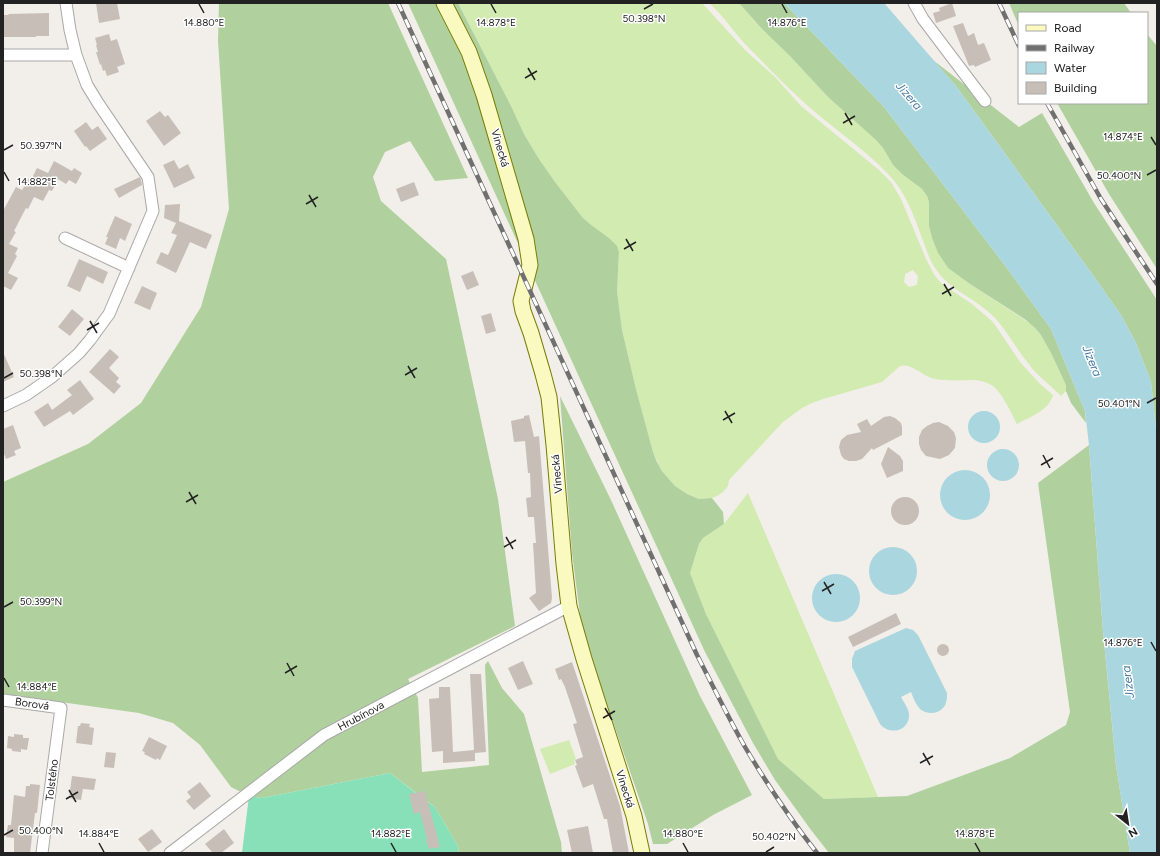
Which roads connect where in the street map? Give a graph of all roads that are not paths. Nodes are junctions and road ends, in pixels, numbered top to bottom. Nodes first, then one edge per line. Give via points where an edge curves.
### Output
1 (66, 3) edge
2 (444, 3) edge
3 (914, 3) edge
4 (3, 55) edge
5 (76, 55) junction
6 (985, 101) dead end
7 (65, 238) dead end
8 (129, 268) junction
9 (3, 406) edge
10 (569, 606) junction
11 (3, 700) edge
12 (61, 708) joint
13 (42, 853) edge
14 (170, 853) edge
15 (642, 853) edge

1 - 5 street
2 - 10 street, Vinecká via 469,52 484,95 526,239 530,265 521,300 549,397
3 - 6 street via 923,19
4 - 5 street
5 - 8 street via 87,85 148,176 153,211
7 - 8 street
8 - 9 street via 109,314 79,353 38,388
10 - 14 street, Hrubínova via 324,735
10 - 15 street, Vinecká via 634,816
11 - 12 street, Borová
12 - 13 street, Tolstého

